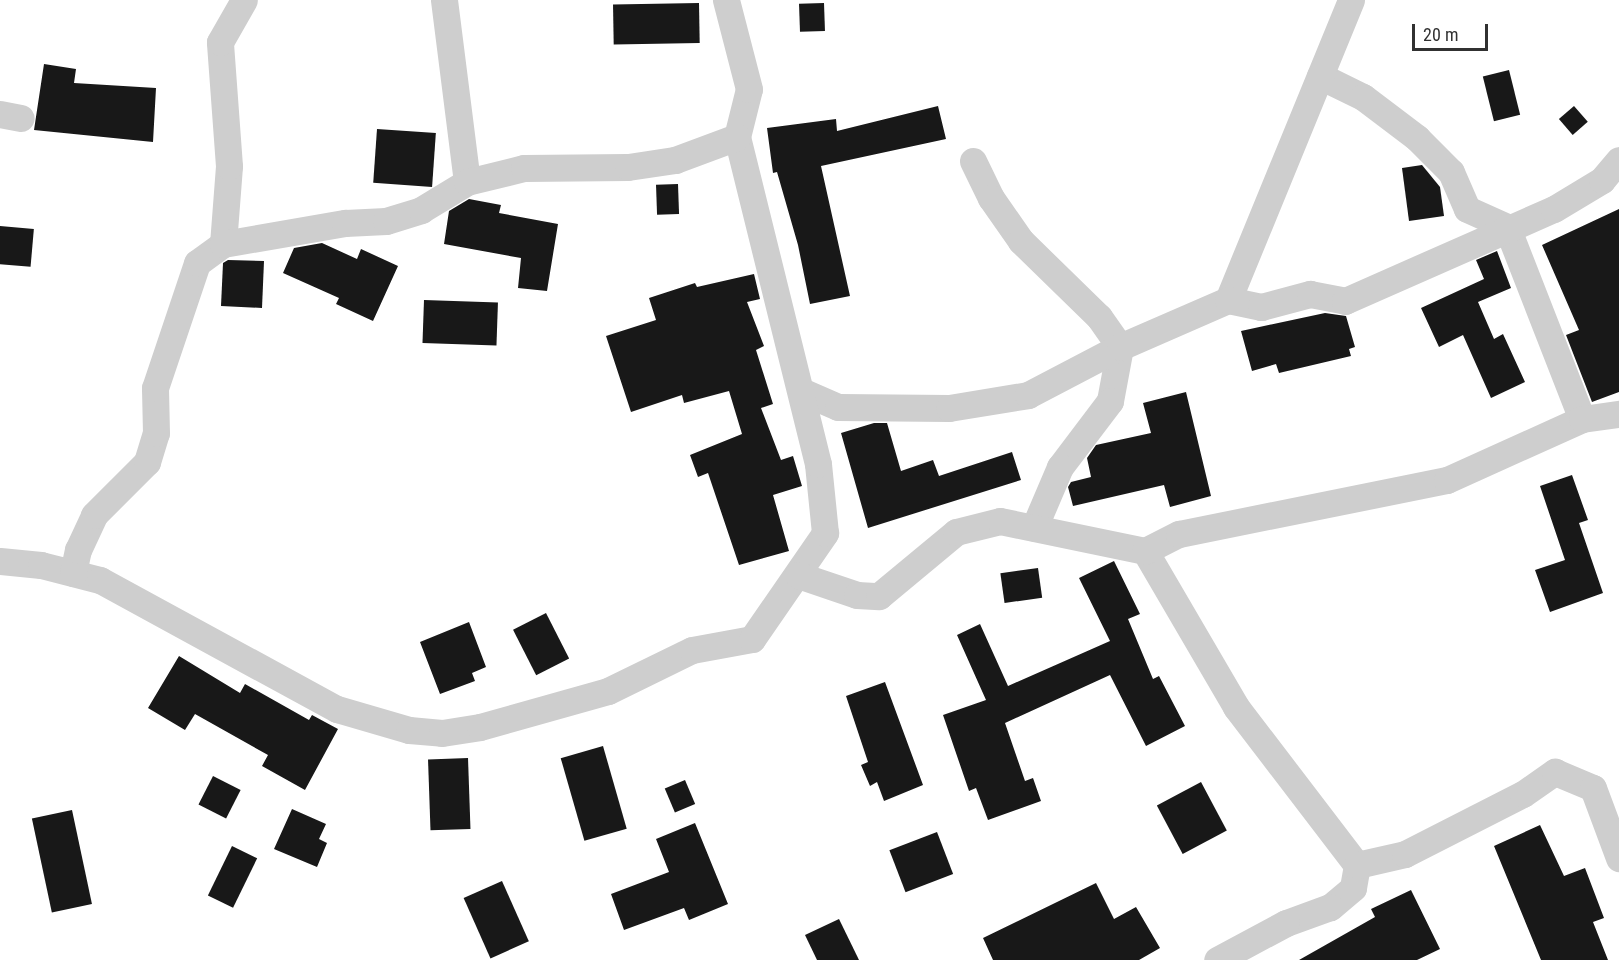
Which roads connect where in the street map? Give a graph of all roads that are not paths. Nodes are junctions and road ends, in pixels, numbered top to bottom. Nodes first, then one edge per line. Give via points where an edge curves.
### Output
1 (244, 0) edge
2 (444, 0) edge
3 (726, 0) edge
4 (1351, 0) edge
5 (1320, 76) junction
6 (737, 137) junction
7 (1619, 160) edge
8 (974, 161) dead end
9 (467, 182) junction
10 (1507, 227) junction
11 (224, 244) junction
12 (1228, 300) junction
13 (1120, 347) junction
14 (801, 391) junction
15 (1619, 414) edge
16 (1582, 419) junction
17 (1034, 528) junction
18 (1145, 550) junction
19 (0, 561) edge
20 (73, 573) junction
21 (798, 575) junction
22 (1619, 858) edge
23 (1357, 865) junction
24 (1217, 960) edge

1 - 11 street via 220,42 229,166
2 - 9 street
3 - 6 street via 749,89
4 - 5 street
5 - 10 street via 1363,97 1417,138 1451,172 1467,209
5 - 12 street
6 - 9 street via 675,160 568,171 524,168
6 - 14 street
7 - 10 street via 1602,180 1554,209
8 - 13 street via 990,198 1021,241 1099,317
9 - 11 street via 421,210 386,221 345,223
10 - 12 street via 1345,301 1310,294 1261,306
10 - 16 street
11 - 20 street via 197,263 155,388 156,433 147,462 94,515 78,550
12 - 13 street
13 - 14 street via 1028,395 949,408 838,407
13 - 17 street via 1110,401 1060,467
14 - 21 street via 818,464 825,533
15 - 16 street
16 - 18 street via 1447,480 1179,534
17 - 18 street
17 - 21 street via 1000,521 956,532 879,596 857,595
18 - 23 street via 1236,707
19 - 20 street
20 - 21 street via 100,580 337,709 410,730 442,733 608,691 692,650 752,639
22 - 23 street via 1593,788 1556,772 1513,800 1406,854
23 - 24 street via 1353,888 1329,907 1286,923

